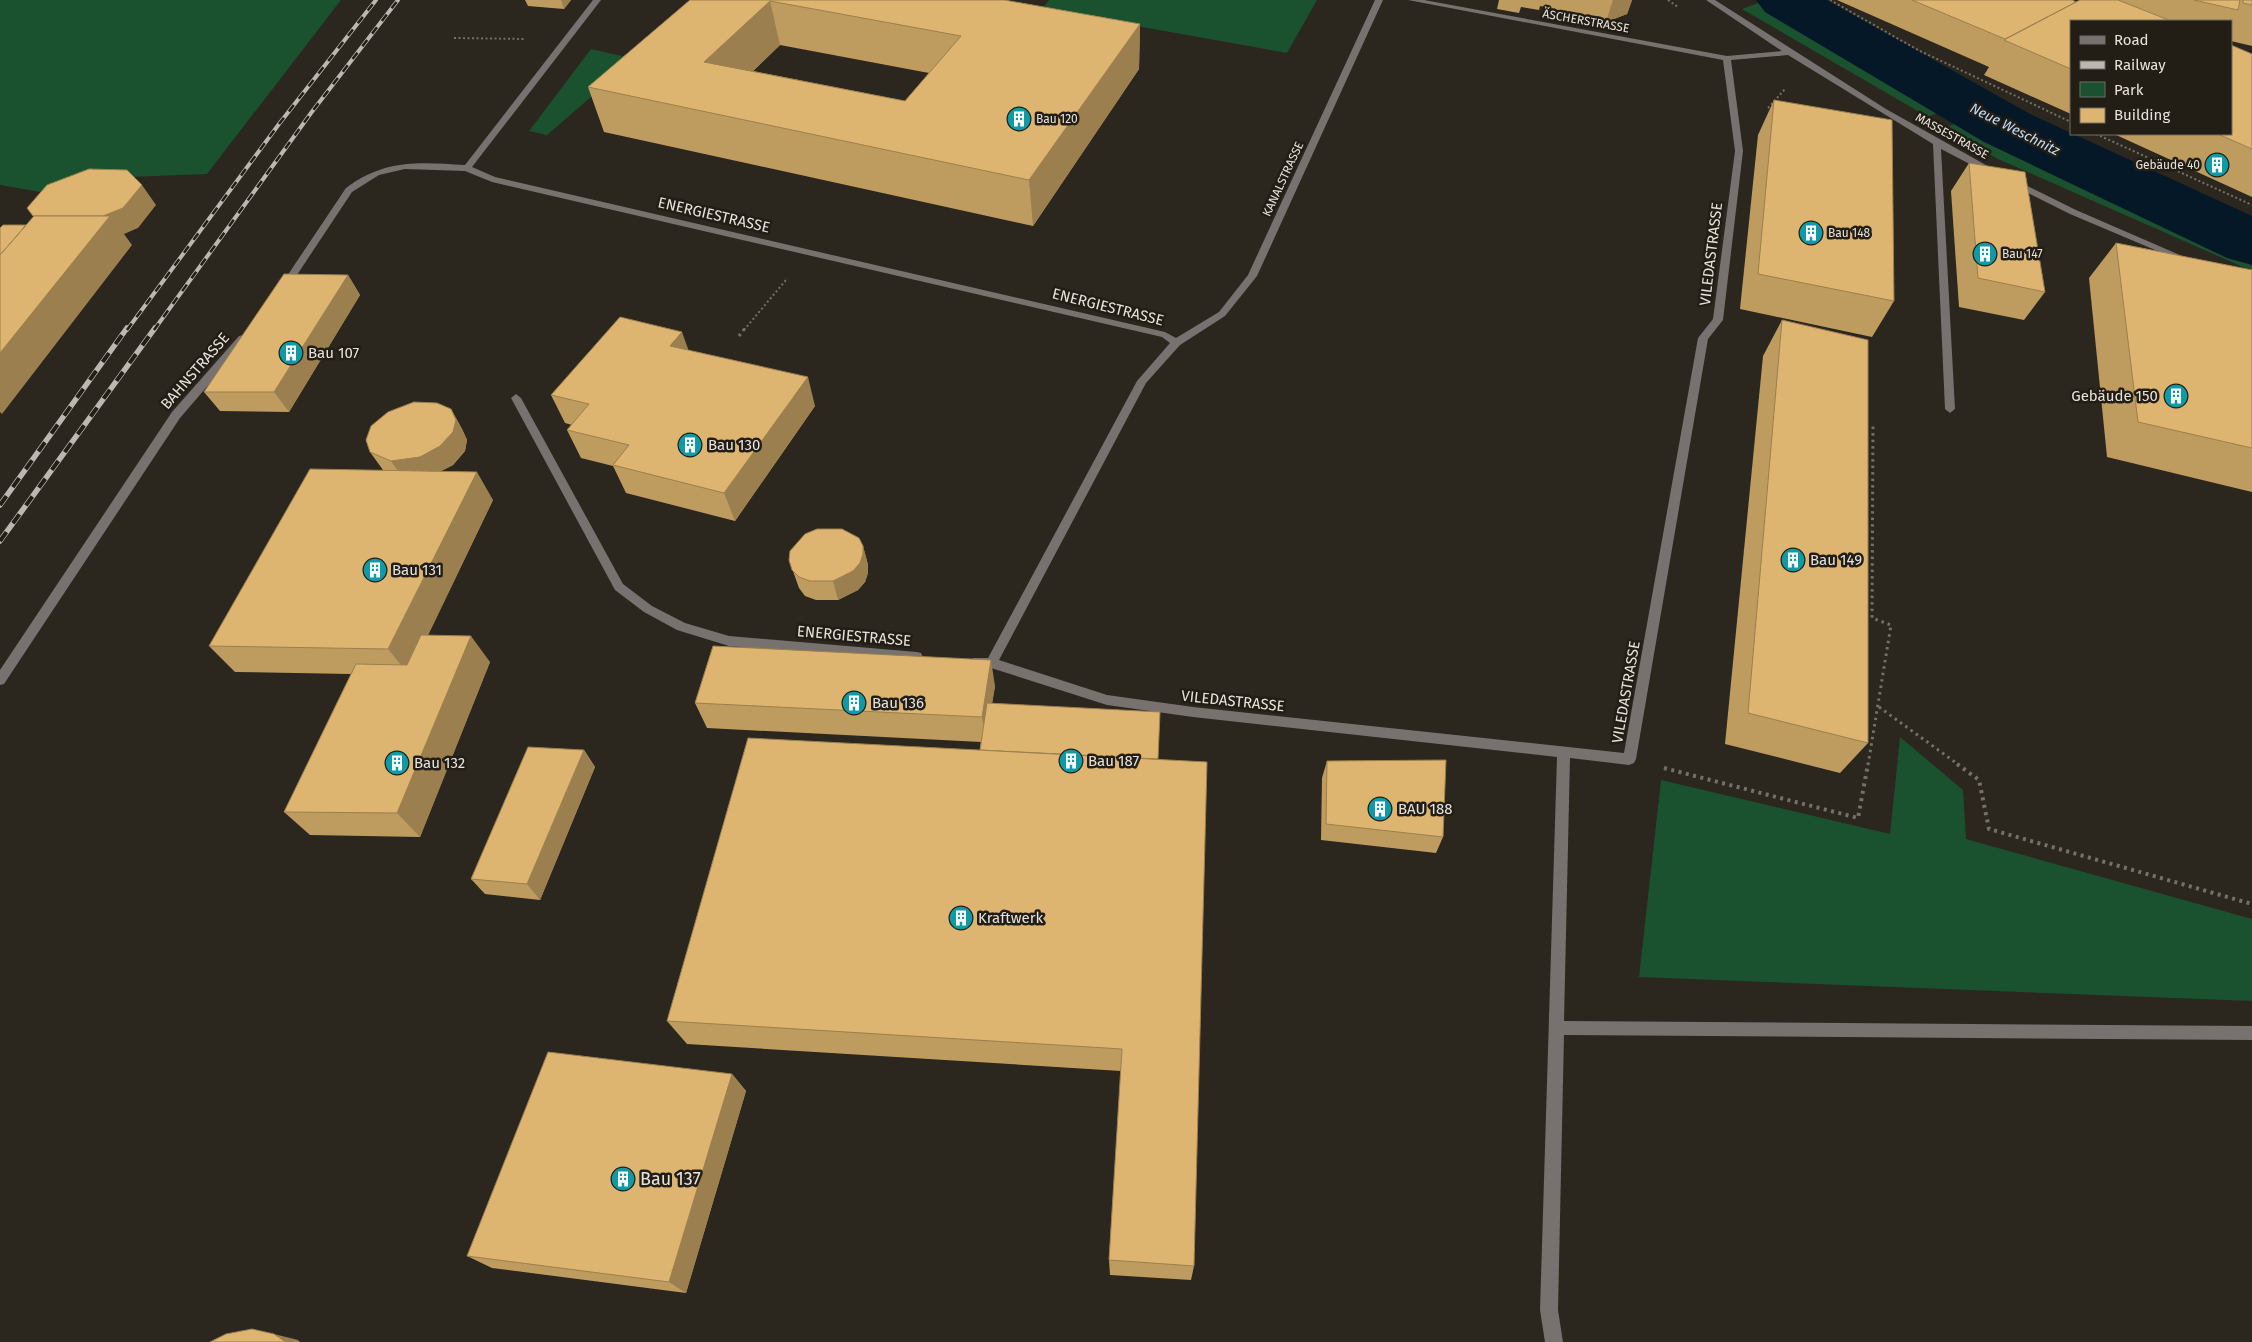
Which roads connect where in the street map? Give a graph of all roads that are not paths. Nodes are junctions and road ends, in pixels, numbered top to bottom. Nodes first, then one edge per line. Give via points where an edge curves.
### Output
1 (597, 0) edge
2 (1379, 0) edge
3 (1412, 0) edge
4 (1710, 0) edge
5 (1791, 52) junction
6 (1727, 58) junction
7 (1938, 145) junction
8 (467, 168) junction
9 (2194, 264) edge
10 (279, 295) edge
11 (248, 333) edge
12 (1176, 342) junction
13 (516, 398) dead end
14 (1950, 409) dead end
15 (933, 658) edge
16 (962, 661) edge
17 (991, 663) junction
18 (0, 680) edge
19 (1564, 752) junction
20 (1557, 1028) junction
21 (2252, 1033) edge
22 (1554, 1342) edge

1 - 8 lane
2 - 12 lane, KANALSTRASSE via 1252,276 1222,314
3 - 6 lane, ÄSCHERSTRASSE
4 - 5 lane, MASSESTRASSE
5 - 6 lane
5 - 7 lane, MASSESTRASSE
6 - 19 lane, VILEDASTRASSE via 1739,151 1718,320 1703,338 1629,759
7 - 9 lane, MASSESTRASSE via 2073,212
7 - 14 lane
8 - 10 lane via 404,166 360,179 349,190
8 - 12 lane, ENERGIESTRASSE via 492,179 1165,335
11 - 18 lane, BAHNSTRASSE via 176,415
12 - 17 lane, ENERGIESTRASSE via 1142,381
13 - 15 lane, ENERGIESTRASSE via 620,587 648,609 681,627 730,640
16 - 17 lane
17 - 19 lane, VILEDASTRASSE via 1107,700
19 - 20 lane
20 - 21 lane
20 - 22 lane via 1549,1310

